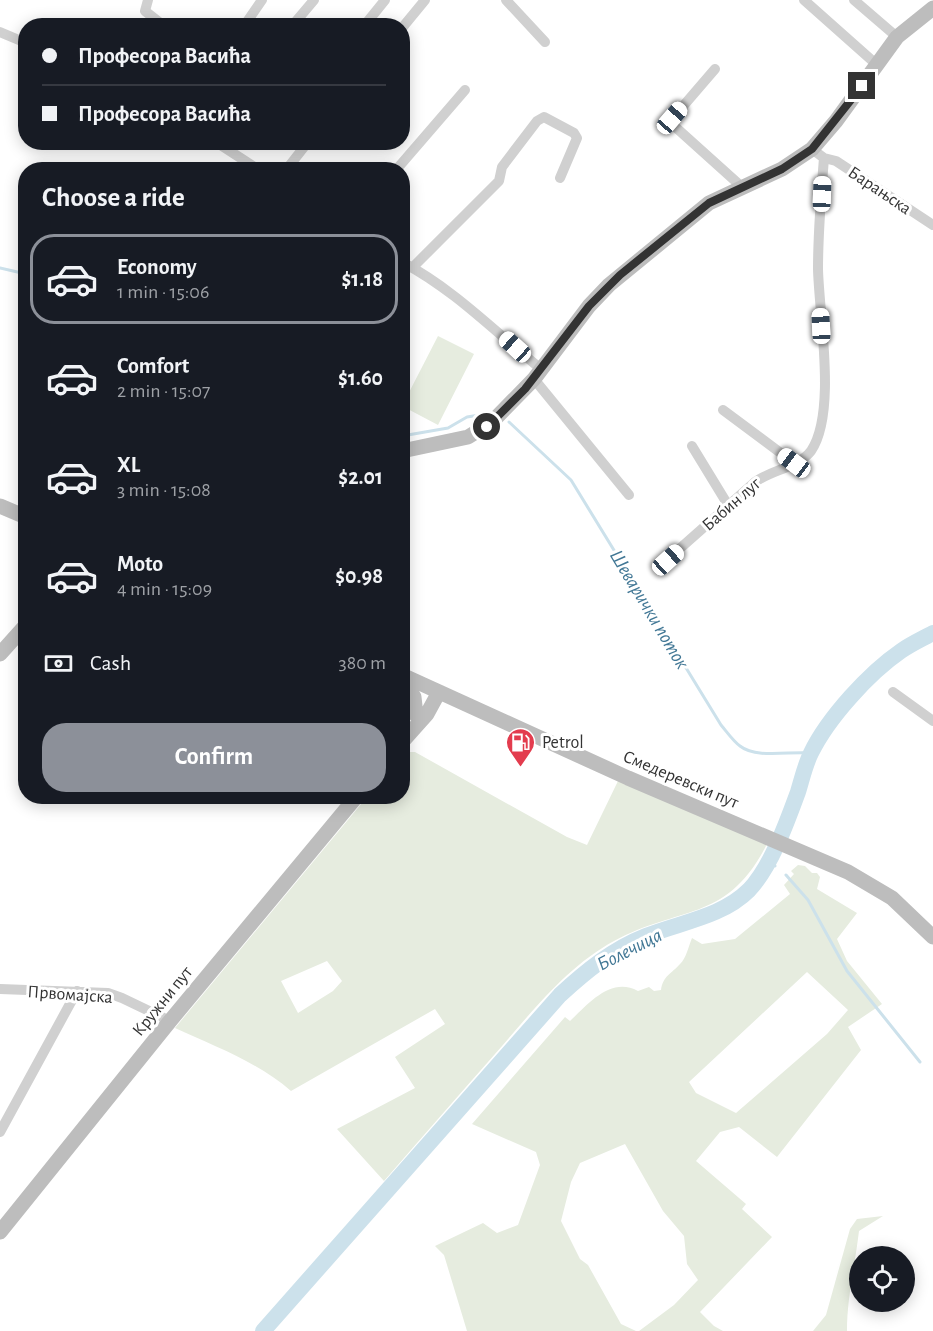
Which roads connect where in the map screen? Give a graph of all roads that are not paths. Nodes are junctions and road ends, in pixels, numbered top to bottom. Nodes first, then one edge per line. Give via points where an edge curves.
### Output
1 (148, 0) edge
2 (262, 0) edge
3 (314, 0) edge
4 (385, 0) edge
5 (425, 0) edge
6 (506, 0) edge
7 (804, 0) edge
8 (854, 0) edge
9 (933, 8) edge
10 (154, 18) edge
11 (250, 18) edge
12 (299, 18) edge
13 (370, 18) edge
14 (410, 18) edge
15 (0, 32) edge
16 (897, 37) junction
17 (18, 40) edge
18 (545, 42) dead end
19 (876, 64) junction
20 (715, 69) dead end
21 (465, 90) dead end
22 (228, 150) edge
23 (302, 150) edge
24 (818, 154) junction
25 (247, 162) edge
26 (292, 162) edge
27 (403, 162) edge
28 (560, 178) dead end
29 (742, 187) junction
30 (933, 225) edge
31 (410, 262) edge
32 (410, 267) edge
33 (538, 374) junction
34 (723, 410) dead end
35 (692, 446) dead end
36 (410, 449) edge
37 (794, 463) junction
38 (629, 495) dead end
39 (728, 505) junction
40 (0, 506) edge
41 (18, 514) edge
42 (668, 560) dead end
43 (18, 634) edge
44 (0, 654) edge
45 (410, 680) edge
46 (410, 690) edge
47 (435, 690) junction
48 (893, 692) dead end
49 (461, 701) junction
50 (421, 715) junction
51 (933, 721) edge
52 (410, 730) edge
53 (350, 804) edge
54 (933, 937) edge
55 (0, 989) edge
56 (77, 992) junction
57 (170, 1021) junction
58 (0, 1132) edge
59 (0, 1232) edge

1 - 10 street via 145,11
2 - 11 street
3 - 12 street
4 - 13 street
5 - 14 street
6 - 18 street
7 - 19 street
8 - 16 street
9 - 16 main road
15 - 17 street
16 - 19 main road
19 - 24 main road
20 - 29 street via 672,118 672,124
21 - 27 street
22 - 25 street
23 - 26 street
24 - 29 main road
24 - 30 street, Барањска via 836,161
24 - 37 street, Бабин луг via 824,406 810,451
28 - 31 street via 578,138 544,117 502,167 499,181
29 - 33 main road via 709,203 620,275 589,306
32 - 33 street via 482,316
33 - 36 main road via 479,432
33 - 38 street
34 - 37 street
35 - 39 street
37 - 39 street, Бабин луг via 764,475
39 - 42 street, Бабин луг
40 - 41 main road
43 - 44 main road
45 - 47 main road, Смедеревски пут
46 - 50 main road
47 - 49 main road, Смедеревски пут
47 - 50 main road
48 - 51 street
49 - 50 main road via 442,704
49 - 54 main road, Смедеревски пут via 839,868 904,908
50 - 52 main road
53 - 57 main road, Кружни пут
55 - 56 street, Првомајска
56 - 57 street, Првомајска via 108,993
56 - 58 street
57 - 59 main road, Кружни пут

